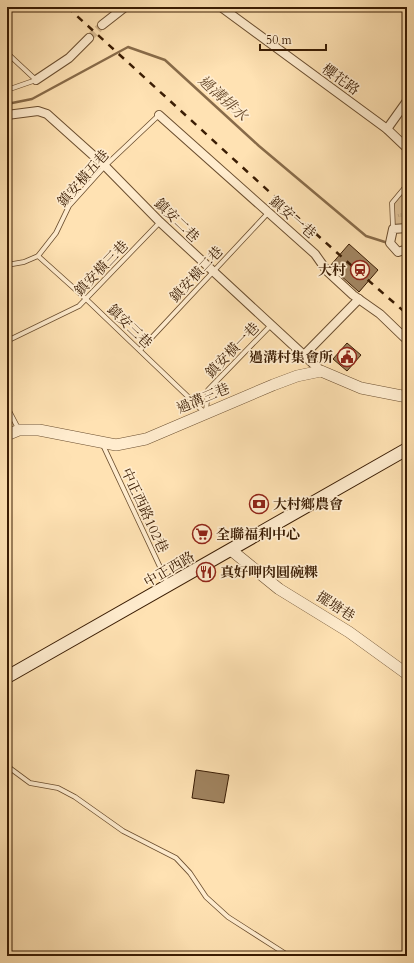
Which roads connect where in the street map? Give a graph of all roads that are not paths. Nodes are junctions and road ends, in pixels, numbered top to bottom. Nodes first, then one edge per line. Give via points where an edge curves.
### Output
1 (125, 7) edge
2 (221, 7) edge
3 (102, 25) tunnel mouth
4 (89, 38) tunnel mouth
5 (7, 53) edge
6 (36, 80) junction
7 (7, 90) edge
8 (407, 101) edge
9 (7, 115) edge
10 (159, 115) joint
11 (387, 129) junction
12 (407, 148) edge
13 (105, 166) junction
14 (407, 185) edge
15 (268, 213) junction
16 (160, 222) junction
17 (407, 228) edge
18 (393, 229) junction
19 (407, 249) edge
20 (38, 256) junction
21 (7, 265) edge
22 (214, 272) junction
23 (86, 299) junction
24 (359, 299) junction
25 (271, 325) junction
26 (407, 340) edge
27 (7, 341) edge
28 (140, 350) junction
29 (304, 355) junction
30 (321, 371) junction
31 (407, 397) edge
32 (7, 407) edge
33 (206, 414) junction
34 (19, 430) junction
35 (7, 435) edge
36 (102, 443) junction
37 (407, 449) edge
38 (231, 550) junction
39 (169, 586) junction
40 (407, 674) edge
41 (7, 677) edge
42 (7, 766) edge
43 (289, 956) edge

1 - 3 street
2 - 11 street, 櫻花路
4 - 6 street via 69,58
5 - 6 lane
6 - 7 lane
8 - 11 street
9 - 13 street, 鎮安二巷 via 38,111 47,114
10 - 13 lane, 鎮安橫五巷
10 - 15 street, 鎮安一巷
11 - 12 street, 櫻花路
13 - 16 street, 鎮安二巷
13 - 20 lane, 鎮安橫五巷 via 69,206 56,234
14 - 18 lane via 392,203
15 - 22 lane, 鎮安橫二巷
15 - 24 street, 鎮安一巷 via 315,254 327,271
16 - 22 street, 鎮安二巷
16 - 23 lane, 鎮安橫三巷
17 - 18 street
18 - 19 street via 390,243 398,252
20 - 21 lane
20 - 23 lane, 鎮安三巷
22 - 25 street, 鎮安二巷
22 - 28 lane, 鎮安橫二巷
23 - 27 lane, 鎮安橫三巷 via 79,306
23 - 28 lane, 鎮安三巷
24 - 26 street, 鎮安一巷 via 380,314
24 - 29 street
25 - 29 street, 鎮安二巷
25 - 33 lane, 鎮安橫一巷 via 208,390
28 - 33 lane, 鎮安三巷
29 - 30 street, 鎮安二巷
30 - 31 street via 361,388
30 - 33 street, 過溝三巷 via 291,378
32 - 34 lane
33 - 36 street, 過溝三巷 via 146,439 116,445
34 - 35 street, 過溝三巷
34 - 36 street, 過溝三巷 via 39,430
36 - 39 lane, 中正西路102巷
37 - 38 main road, 中正西路
38 - 39 main road, 中正西路
38 - 40 street, 擺塘巷 via 279,589 349,632
39 - 41 main road, 中正西路
42 - 43 lane via 30,783 58,788 75,797 123,831 176,858 206,897 228,918

